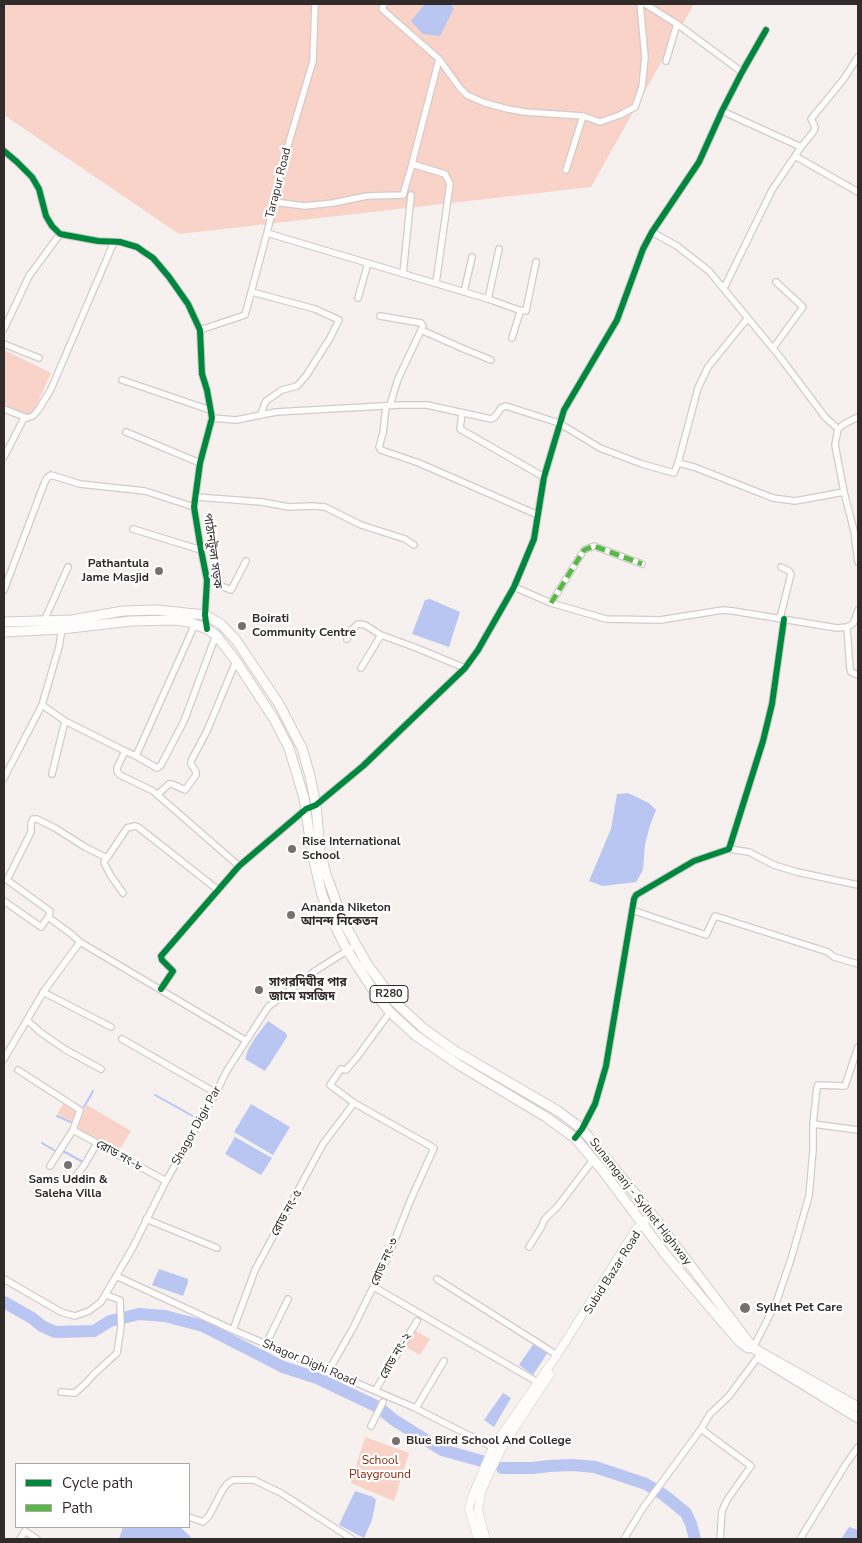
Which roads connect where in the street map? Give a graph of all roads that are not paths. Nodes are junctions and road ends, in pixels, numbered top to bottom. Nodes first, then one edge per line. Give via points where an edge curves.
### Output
1 (315, 4) edge
2 (384, 4) edge
3 (640, 4) edge
4 (645, 4) edge
5 (677, 24) junction
6 (766, 30) dead end
7 (858, 57) edge
8 (439, 59) junction
9 (666, 61) dead end
10 (742, 72) junction
11 (722, 111) junction
12 (583, 116) junction
13 (801, 147) junction
14 (4, 151) edge
15 (795, 156) junction
16 (412, 164) junction
17 (566, 170) dead end
18 (858, 192) edge
19 (412, 195) dead end
20 (274, 202) junction
21 (652, 232) junction
22 (267, 233) junction
23 (60, 234) junction
24 (114, 242) junction
25 (499, 249) dead end
26 (472, 257) dead end
27 (536, 262) dead end
28 (368, 263) junction
29 (403, 274) junction
30 (776, 282) dead end
31 (436, 283) junction
32 (724, 288) junction
33 (252, 292) junction
34 (464, 292) junction
35 (358, 298) dead end
36 (488, 299) junction
37 (520, 310) junction
38 (380, 316) dead end
39 (747, 319) junction
40 (4, 329) edge
41 (200, 330) junction
42 (421, 330) junction
43 (512, 338) dead end
44 (4, 344) edge
45 (773, 348) junction
46 (39, 358) dead end
47 (491, 360) dead end
48 (122, 380) dead end
49 (388, 405) junction
50 (4, 409) edge
51 (210, 410) junction
52 (462, 413) junction
53 (261, 415) junction
54 (212, 418) junction
55 (858, 418) edge
56 (23, 420) dead end
57 (560, 423) junction
58 (838, 429) junction
59 (126, 432) dead end
60 (4, 457) edge
61 (678, 462) junction
62 (200, 463) junction
63 (544, 477) junction
64 (844, 492) junction
65 (196, 497) junction
66 (194, 507) junction
67 (538, 515) junction
68 (133, 529) dead end
69 (856, 531) edge
70 (414, 545) dead end
71 (201, 550) junction
72 (246, 560) dead end
73 (858, 562) edge
74 (642, 564) dead end
75 (68, 567) dead end
76 (781, 567) dead end
77 (207, 580) junction
78 (514, 587) junction
79 (4, 590) edge
80 (551, 603) junction
81 (858, 610) edge
82 (205, 615) junction
83 (782, 619) junction
84 (44, 621) junction
85 (4, 622) edge
86 (85, 622) junction
87 (856, 623) edge
88 (195, 624) junction
89 (846, 627) junction
90 (62, 629) junction
91 (207, 629) junction
92 (4, 632) edge
93 (381, 635) junction
94 (216, 636) junction
95 (347, 638) dead end
96 (236, 661) junction
97 (361, 668) dead end
98 (465, 668) junction
99 (858, 675) edge
100 (42, 705) junction
101 (66, 721) junction
102 (125, 751) junction
103 (136, 756) junction
104 (52, 774) dead end
105 (4, 778) edge
106 (157, 795) junction
107 (316, 805) junction
108 (306, 809) junction
109 (729, 848) junction
110 (106, 858) junction
111 (239, 866) junction
112 (858, 885) edge
113 (218, 890) junction
114 (123, 893) dead end
115 (4, 901) edge
116 (632, 910) junction
117 (49, 918) junction
118 (80, 942) junction
119 (356, 945) junction
120 (347, 950) junction
121 (858, 964) edge
122 (161, 989) junction
123 (44, 992) junction
124 (390, 1012) junction
125 (27, 1020) junction
126 (111, 1027) dead end
127 (122, 1039) dead end
128 (245, 1040) junction
129 (858, 1048) edge
130 (4, 1060) edge
131 (101, 1069) dead end
132 (18, 1070) dead end
133 (216, 1093) junction
134 (354, 1103) junction
135 (813, 1124) junction
136 (582, 1129) junction
137 (73, 1130) junction
138 (858, 1130) edge
139 (575, 1138) junction
140 (98, 1144) junction
141 (593, 1160) junction
142 (50, 1166) dead end
143 (73, 1180) dead end
144 (166, 1181) junction
145 (650, 1214) junction
146 (146, 1219) junction
147 (642, 1224) junction
148 (529, 1247) dead end
149 (217, 1248) dead end
150 (116, 1276) junction
151 (4, 1279) edge
152 (437, 1279) dead end
153 (374, 1287) junction
154 (106, 1295) junction
155 (288, 1299) dead end
156 (417, 1321) dead end
157 (233, 1330) junction
158 (266, 1344) junction
159 (754, 1348) junction
160 (557, 1355) junction
161 (758, 1357) junction
162 (444, 1361) dead end
163 (328, 1372) junction
164 (539, 1383) junction
165 (375, 1391) junction
166 (61, 1392) dead end
167 (383, 1402) dead end
168 (858, 1407) edge
169 (416, 1408) junction
170 (858, 1418) edge
171 (371, 1426) dead end
172 (701, 1429) junction
173 (492, 1447) junction
174 (858, 1447) edge
175 (500, 1452) junction
176 (190, 1517) edge
177 (20, 1539) edge
178 (37, 1539) edge
179 (352, 1539) edge
180 (478, 1539) edge
181 (486, 1539) edge
182 (624, 1539) edge
183 (720, 1539) edge
184 (800, 1539) edge

1 - 20 street, Tarapur Road via 313,61
2 - 8 street via 382,9
3 - 12 street via 645,57 642,87 635,107 600,122
4 - 5 street
5 - 9 street
5 - 10 street
6 - 10 street
7 - 13 street via 811,119 814,131
8 - 12 street via 467,95 485,103 508,110
8 - 16 street
10 - 11 street
11 - 13 street
11 - 21 street via 699,162
12 - 17 street
13 - 15 street
14 - 23 street via 32,177 39,189 46,216
15 - 18 street
15 - 32 street via 772,190
16 - 20 street via 403,195 367,196 306,206
16 - 31 street via 445,174 450,184
19 - 29 street
20 - 22 street, Tarapur Road
21 - 32 street via 703,266
21 - 57 street via 618,320 564,410
22 - 28 street
22 - 33 street, Tarapur Road
23 - 24 street, পাঠানটুলা সড়ক
23 - 40 street via 29,276
24 - 41 street, পাঠানটুলা সড়ক via 137,247 153,258 188,304
24 - 50 street via 39,409 27,418
25 - 36 street
26 - 34 street
27 - 37 street via 526,310
28 - 29 street
28 - 35 street
29 - 31 street
30 - 45 street via 803,307
31 - 34 street
32 - 39 street
33 - 41 street, Tarapur Road via 245,315
33 - 53 street via 315,309 339,320 306,376 297,386 282,390 266,401
34 - 36 street
36 - 37 street
37 - 43 street
38 - 42 street via 421,322
39 - 45 street
39 - 61 street via 708,367 691,409
41 - 51 street, পাঠানটুলা সড়ক via 202,374
42 - 47 street
42 - 49 street
44 - 46 street
45 - 58 street via 825,417
48 - 51 street
49 - 52 street via 427,405
49 - 53 street
49 - 67 street via 379,446 381,450 419,463
51 - 54 street, পাঠানটুলা সড়ক
52 - 57 street via 491,419 506,406
52 - 63 street via 460,429
53 - 54 street via 236,420
54 - 62 street, পাঠানটুলা সড়ক
55 - 58 street
56 - 60 street
57 - 61 street via 600,448 642,464 674,473
57 - 63 street
58 - 64 street via 835,445
59 - 62 street
61 - 64 street via 772,498 795,501
62 - 65 street, পাঠানটুলা সড়ক
63 - 67 street
64 - 69 street
65 - 66 street, পাঠানটুলা সড়ক
65 - 70 street via 289,507 325,507
66 - 71 street, পাঠানটুলা সড়ক
66 - 79 street via 145,491 80,484 51,475 44,484
67 - 78 street via 534,539
68 - 71 street
69 - 73 street
71 - 77 street, পাঠানটুলা সড়ক
72 - 77 street via 231,590
74 - 80 street via 594,546 584,550
75 - 84 street
76 - 83 street via 791,574
77 - 82 street, পাঠানটুলা সড়ক
78 - 80 street
78 - 98 street
80 - 83 street via 606,619 660,620 723,610
81 - 87 street
82 - 86 main road, Sunamganj - Sylhet Highway / R280 via 157,610 123,612
82 - 91 street, পাঠানটুলা সড়ক
82 - 107 main road, Sunamganj - Sylhet Highway / R280 via 221,624 236,640 279,704 302,748
83 - 89 street
83 - 109 street via 772,704
84 - 85 main road, Sunamganj - Sylhet Highway / R280
84 - 86 main road, Sunamganj - Sylhet Highway / R280
86 - 88 main road, Sunamganj - Sylhet Highway / R280 via 175,620
86 - 90 main road, Sunamganj - Sylhet Highway / R280
87 - 89 street
88 - 91 main road, Sunamganj - Sylhet Highway / R280
88 - 103 street
89 - 99 street via 850,669
90 - 92 main road, Sunamganj - Sylhet Highway / R280
90 - 100 street
91 - 94 main road, Sunamganj - Sylhet Highway / R280
93 - 95 street via 358,624
93 - 97 street
93 - 98 street
94 - 96 main road, Sunamganj - Sylhet Highway / R280
94 - 103 street via 184,721 161,766 156,768
96 - 106 street via 191,761 196,775 185,790 169,784
96 - 108 main road, Sunamganj - Sylhet Highway / R280 via 290,748
98 - 107 street via 363,766
100 - 101 street
100 - 105 street
101 - 102 street
101 - 104 street
102 - 103 street
102 - 106 street via 117,771
106 - 111 street
107 - 108 street
107 - 119 main road, Sunamganj - Sylhet Highway / R280 via 320,852 326,874
108 - 111 street
108 - 120 main road, Sunamganj - Sylhet Highway / R280 via 322,895
109 - 112 street via 749,852 796,872
109 - 116 street via 694,861 636,895
110 - 113 street via 127,828 134,826 162,844
110 - 114 street via 104,863
110 - 117 street via 33,819 31,832 7,880 50,911
111 - 113 street
113 - 122 street via 161,956 173,970
115 - 117 street via 41,927
116 - 121 street via 706,935 715,916
116 - 136 street via 606,1066 595,1104
117 - 118 street
118 - 122 street
118 - 123 street
119 - 120 street, Shagor Digir Par
119 - 136 main road, Sunamganj - Sylhet Highway / R280 via 396,1003 423,1028 454,1051 558,1111
120 - 124 main road, Sunamganj - Sylhet Highway / R280
120 - 128 street, Shagor Digir Par via 268,1007
122 - 128 street
123 - 125 street
123 - 126 street
124 - 134 street via 358,1056 346,1070 340,1069 330,1084
124 - 139 main road, Sunamganj - Sylhet Highway / R280 via 415,1035 458,1065
125 - 130 street
125 - 131 street via 66,1050
127 - 133 street
128 - 133 street, Shagor Digir Par
129 - 135 street via 845,1086 818,1085
132 - 137 street via 80,1110
133 - 144 street, Shagor Digir Par
134 - 153 street, রোড নং-৩ via 434,1148
134 - 157 street, রোড নং-৫ via 323,1144 255,1270
135 - 138 street
135 - 159 street via 809,1196 776,1302
136 - 139 street
136 - 145 main road, Sunamganj - Sylhet Highway / R280
137 - 140 street, রোড নং-৮
137 - 142 street
139 - 141 main road, Sunamganj - Sylhet Highway / R280
140 - 143 street
140 - 144 street, রোড নং-৮
141 - 147 main road, Sunamganj - Sylhet Highway / R280
141 - 148 street via 544,1220
144 - 146 street, Shagor Digir Par
145 - 147 main road
145 - 159 main road, Sunamganj - Sylhet Highway / R280
146 - 149 street
146 - 150 street, Shagor Digir Par
147 - 160 main road, Subid Bazar Road
147 - 161 main road, Sunamganj - Sylhet Highway / R280 via 740,1342
147 - 175 main road, Subid Bazar Road
150 - 154 street, Shagor Digir Par
150 - 157 street, Shagor Dighi Road
151 - 154 street, Shagor Digir Par via 62,1312 76,1316 95,1307
152 - 160 street
153 - 163 street, রোড নং-৩
153 - 164 street
154 - 166 street via 120,1300 121,1327 117,1353 75,1393
155 - 158 street
156 - 165 street, রোড নং-২
157 - 158 street, Shagor Dighi Road
158 - 163 street, Shagor Dighi Road
159 - 168 main road, Sunamganj - Sylhet Highway / R280
160 - 164 main road, Subid Bazar Road
161 - 170 main road, Sunamganj - Sylhet Highway / R280
161 - 172 street
162 - 169 street
163 - 165 street, Shagor Dighi Road
164 - 173 main road, Subid Bazar Road
165 - 169 street, Shagor Dighi Road
167 - 171 street
169 - 173 street, Shagor Dighi Road
172 - 182 street
172 - 183 street via 751,1466 722,1511
173 - 175 street, Shagor Dighi Road
173 - 180 main road, Subid Bazar Road via 469,1509
174 - 184 street
175 - 181 main road, Subid Bazar Road via 481,1493 478,1510
176 - 179 street via 203,1522 222,1491 233,1480 254,1480 281,1492
177 - 178 street via 25,1531

